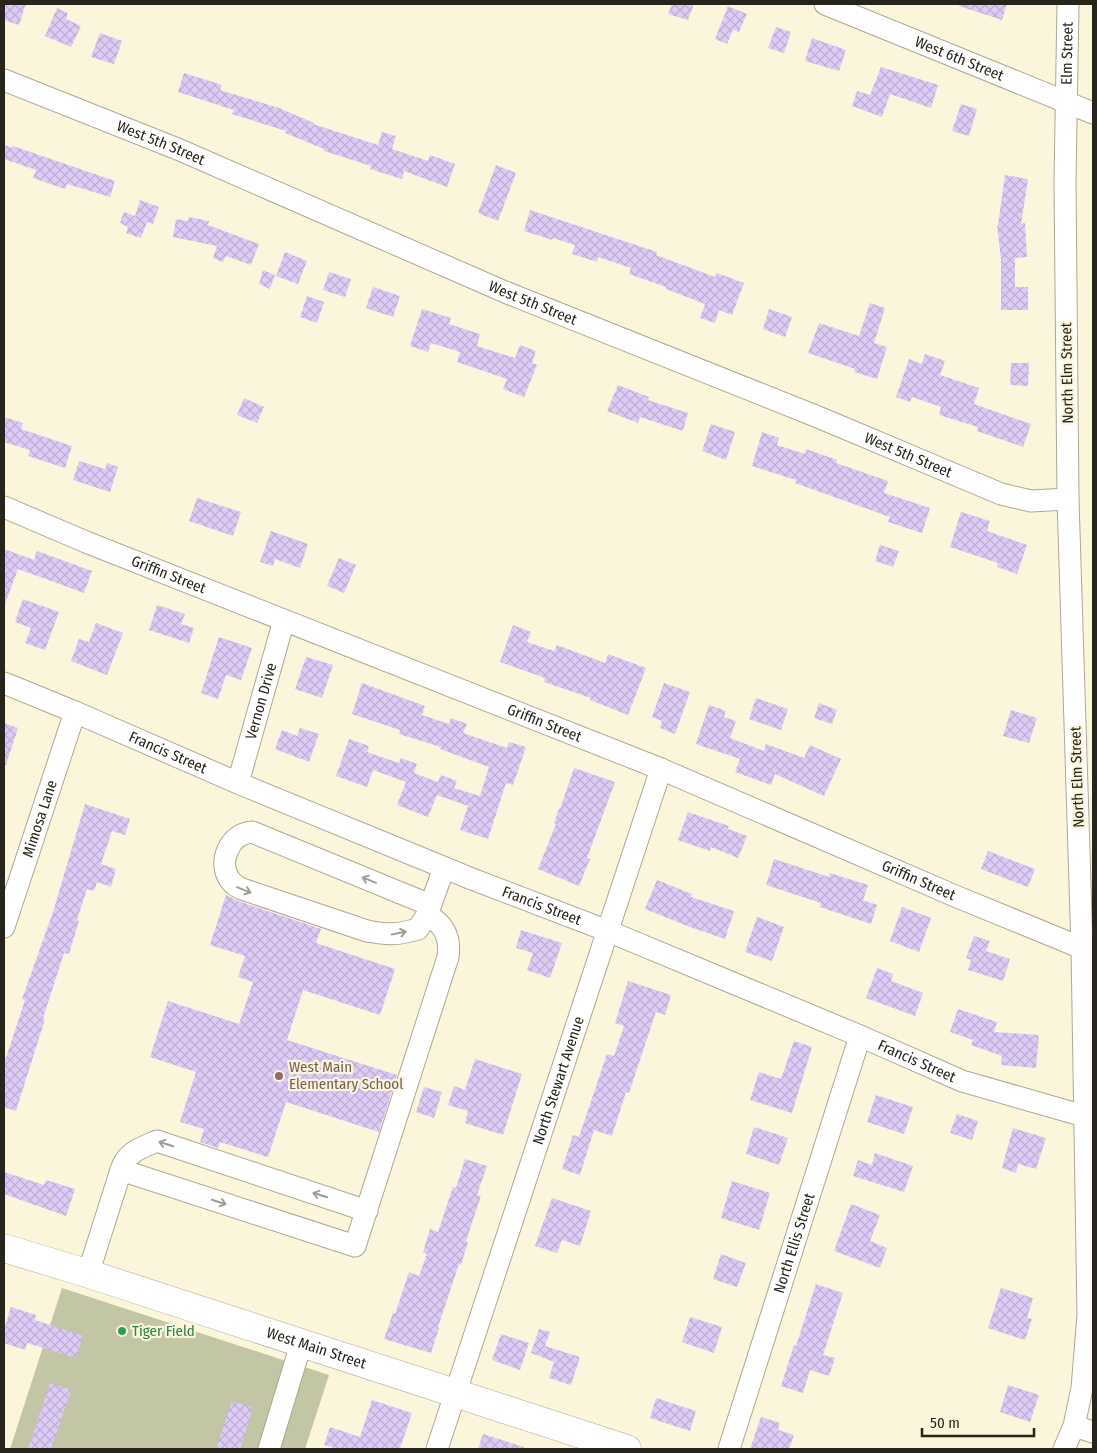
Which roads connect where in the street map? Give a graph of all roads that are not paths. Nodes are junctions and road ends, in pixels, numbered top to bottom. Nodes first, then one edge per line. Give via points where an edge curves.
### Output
1 (824, 4) edge
2 (1068, 4) edge
3 (4, 80) edge
4 (1067, 103) junction
5 (1093, 113) edge
6 (1068, 499) junction
7 (4, 507) edge
8 (284, 620) junction
9 (4, 683) edge
10 (75, 712) junction
11 (661, 769) junction
12 (1085, 775) edge
13 (238, 783) junction
14 (444, 868) junction
15 (429, 910) junction
16 (4, 927) edge
17 (608, 931) junction
18 (1082, 948) junction
19 (860, 1036) junction
20 (1084, 1116) junction
21 (121, 1170) junction
22 (367, 1211) junction
23 (4, 1248) edge
24 (88, 1274) junction
25 (301, 1344) junction
26 (455, 1394) junction
27 (1084, 1429) edge
28 (270, 1449) edge
29 (437, 1449) edge
30 (627, 1449) edge
31 (728, 1449) edge
32 (1064, 1449) edge

1 - 4 street, West 6th Street
2 - 4 street, Elm Street
3 - 6 street, West 5th Street via 180,150 505,292 1001,494 1031,501
4 - 5 street, West 6th Street
4 - 6 street, North Elm Street
6 - 12 street, North Elm Street
7 - 8 street, Griffin Street
8 - 11 street, Griffin Street
8 - 13 street, Vernon Drive
9 - 10 street, Francis Street
10 - 13 street, Francis Street
10 - 16 street, Mimosa Lane
11 - 17 street, North Stewart Avenue
11 - 18 street, Griffin Street
12 - 18 street, North Elm Street
13 - 14 street, Francis Street
14 - 15 street
14 - 17 street, Francis Street
15 -> 15 street via 252,832 239,835 228,850 226,873 235,886 367,931 389,935 418,929
15 - 22 street via 448,936 448,957
17 - 19 street, Francis Street
17 - 26 street, North Stewart Avenue
18 - 20 street, North Elm Street
19 - 20 street, Francis Street via 962,1081
19 - 31 street, North Ellis Street
20 - 27 street, North Elm Street via 1088,1315 1082,1388
22 -> 21 street via 157,1142 134,1151 123,1162
21 -> 22 street via 355,1246
21 - 24 street
23 - 24 main road, West Main Street
24 - 25 main road, West Main Street
25 - 26 main road, West Main Street
25 - 28 street
26 - 29 street, North Stewart Avenue
26 - 30 main road, West Main Street
27 - 32 street, North Elm Street

